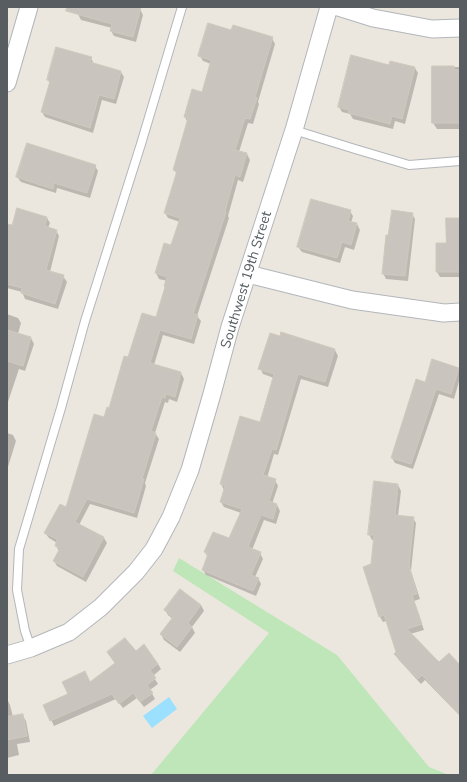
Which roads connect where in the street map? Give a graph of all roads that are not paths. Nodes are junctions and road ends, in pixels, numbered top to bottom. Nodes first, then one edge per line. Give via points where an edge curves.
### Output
1 (30, 7) edge
2 (182, 7) edge
3 (329, 7) edge
4 (338, 7) edge
5 (460, 28) edge
6 (7, 83) edge
7 (294, 130) junction
8 (460, 161) edge
9 (248, 274) junction
10 (460, 312) edge
11 (31, 648) junction
12 (7, 655) edge

1 - 6 street
2 - 11 lane via 85,320 19,549 17,590
3 - 7 street, Southwest 19th Street
4 - 5 street via 373,18 432,29
7 - 8 lane via 409,165
7 - 9 street, Southwest 19th Street
9 - 10 street via 352,300 444,313
9 - 11 street, Southwest 19th Street via 230,327 190,470 171,517 154,548 136,572 101,606 69,632
11 - 12 street, Southwest 19th Street

